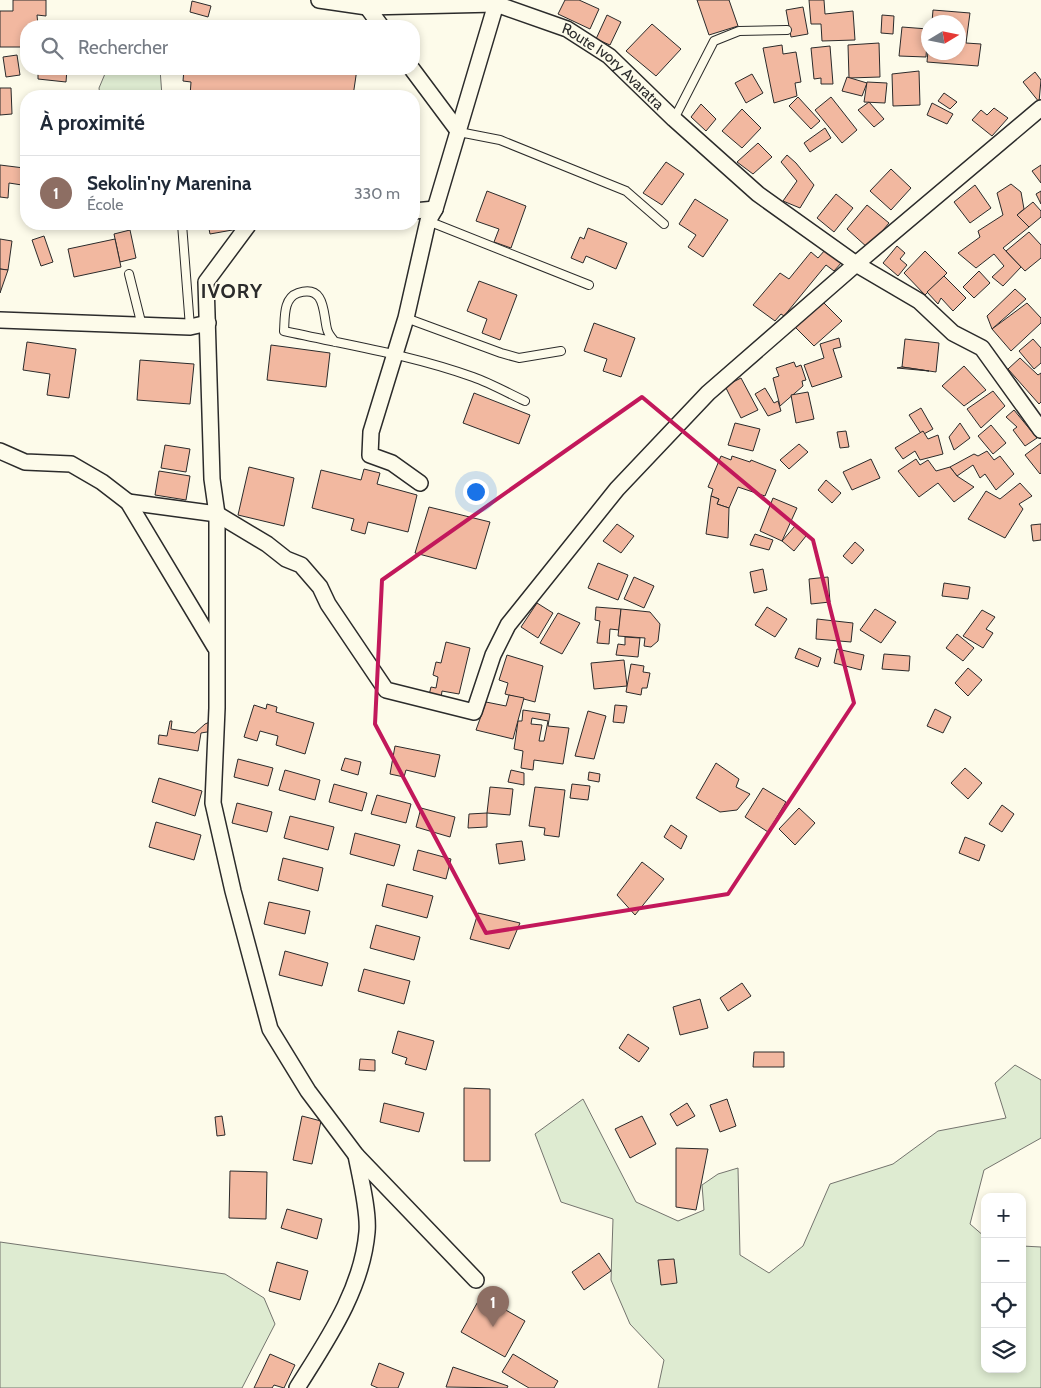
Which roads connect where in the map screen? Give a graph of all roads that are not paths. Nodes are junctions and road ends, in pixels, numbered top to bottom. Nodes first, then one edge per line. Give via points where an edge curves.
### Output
1 (319, 0) edge
2 (496, 4) junction
3 (367, 7) junction
4 (377, 20) edge
5 (787, 30) dead end
6 (416, 75) edge
7 (1041, 108) edge
8 (674, 119) junction
9 (459, 132) junction
10 (420, 212) edge
11 (432, 215) junction
12 (664, 224) dead end
13 (182, 230) edge
14 (244, 230) edge
15 (856, 264) junction
16 (129, 274) dead end
17 (590, 285) dead end
18 (406, 318) junction
19 (0, 320) edge
20 (208, 323) junction
21 (142, 326) junction
22 (190, 327) junction
23 (335, 342) junction
24 (561, 351) dead end
25 (394, 354) junction
26 (525, 400) dead end
27 (1041, 430) edge
28 (0, 451) edge
29 (420, 482) dead end
30 (128, 502) junction
31 (217, 514) junction
32 (216, 648) junction
33 (356, 1155) junction
34 (476, 1280) dead end
35 (297, 1388) edge

1 - 3 street, Route Ivory Avaratra
2 - 3 street, Route Ivory Avaratra
2 - 8 street, Route Ivory Avaratra via 566,30 609,56
2 - 9 street
3 - 4 street
5 - 8 lane via 739,31 714,41
6 - 9 street
7 - 15 street
8 - 15 street, Route Ivory Avaratra via 758,194
9 - 11 street
9 - 12 lane via 500,140 626,191
10 - 11 street
11 - 17 lane
11 - 18 street
13 - 22 lane
14 - 20 street via 206,282
15 - 27 street, Route Ivory Avaratra via 919,301 953,333 982,348
15 - 31 street via 708,393 617,489 508,625 493,655 474,712 386,690 320,587 301,565 286,559
16 - 21 lane
18 - 24 lane via 518,358
18 - 25 street
19 - 21 street
20 - 22 street
20 - 31 street via 212,479
21 - 22 street
23 - 23 lane via 284,331 287,303 293,294 313,293 321,300 327,330
23 - 25 lane
25 - 26 lane via 473,377
25 - 29 street via 371,432 370,455 392,463
28 - 30 street via 25,462 71,464
30 - 31 street
30 - 32 street
31 - 32 street
32 - 33 street via 213,803 270,1029 308,1091
33 - 34 street
33 - 35 street via 368,1230 362,1264 340,1318

